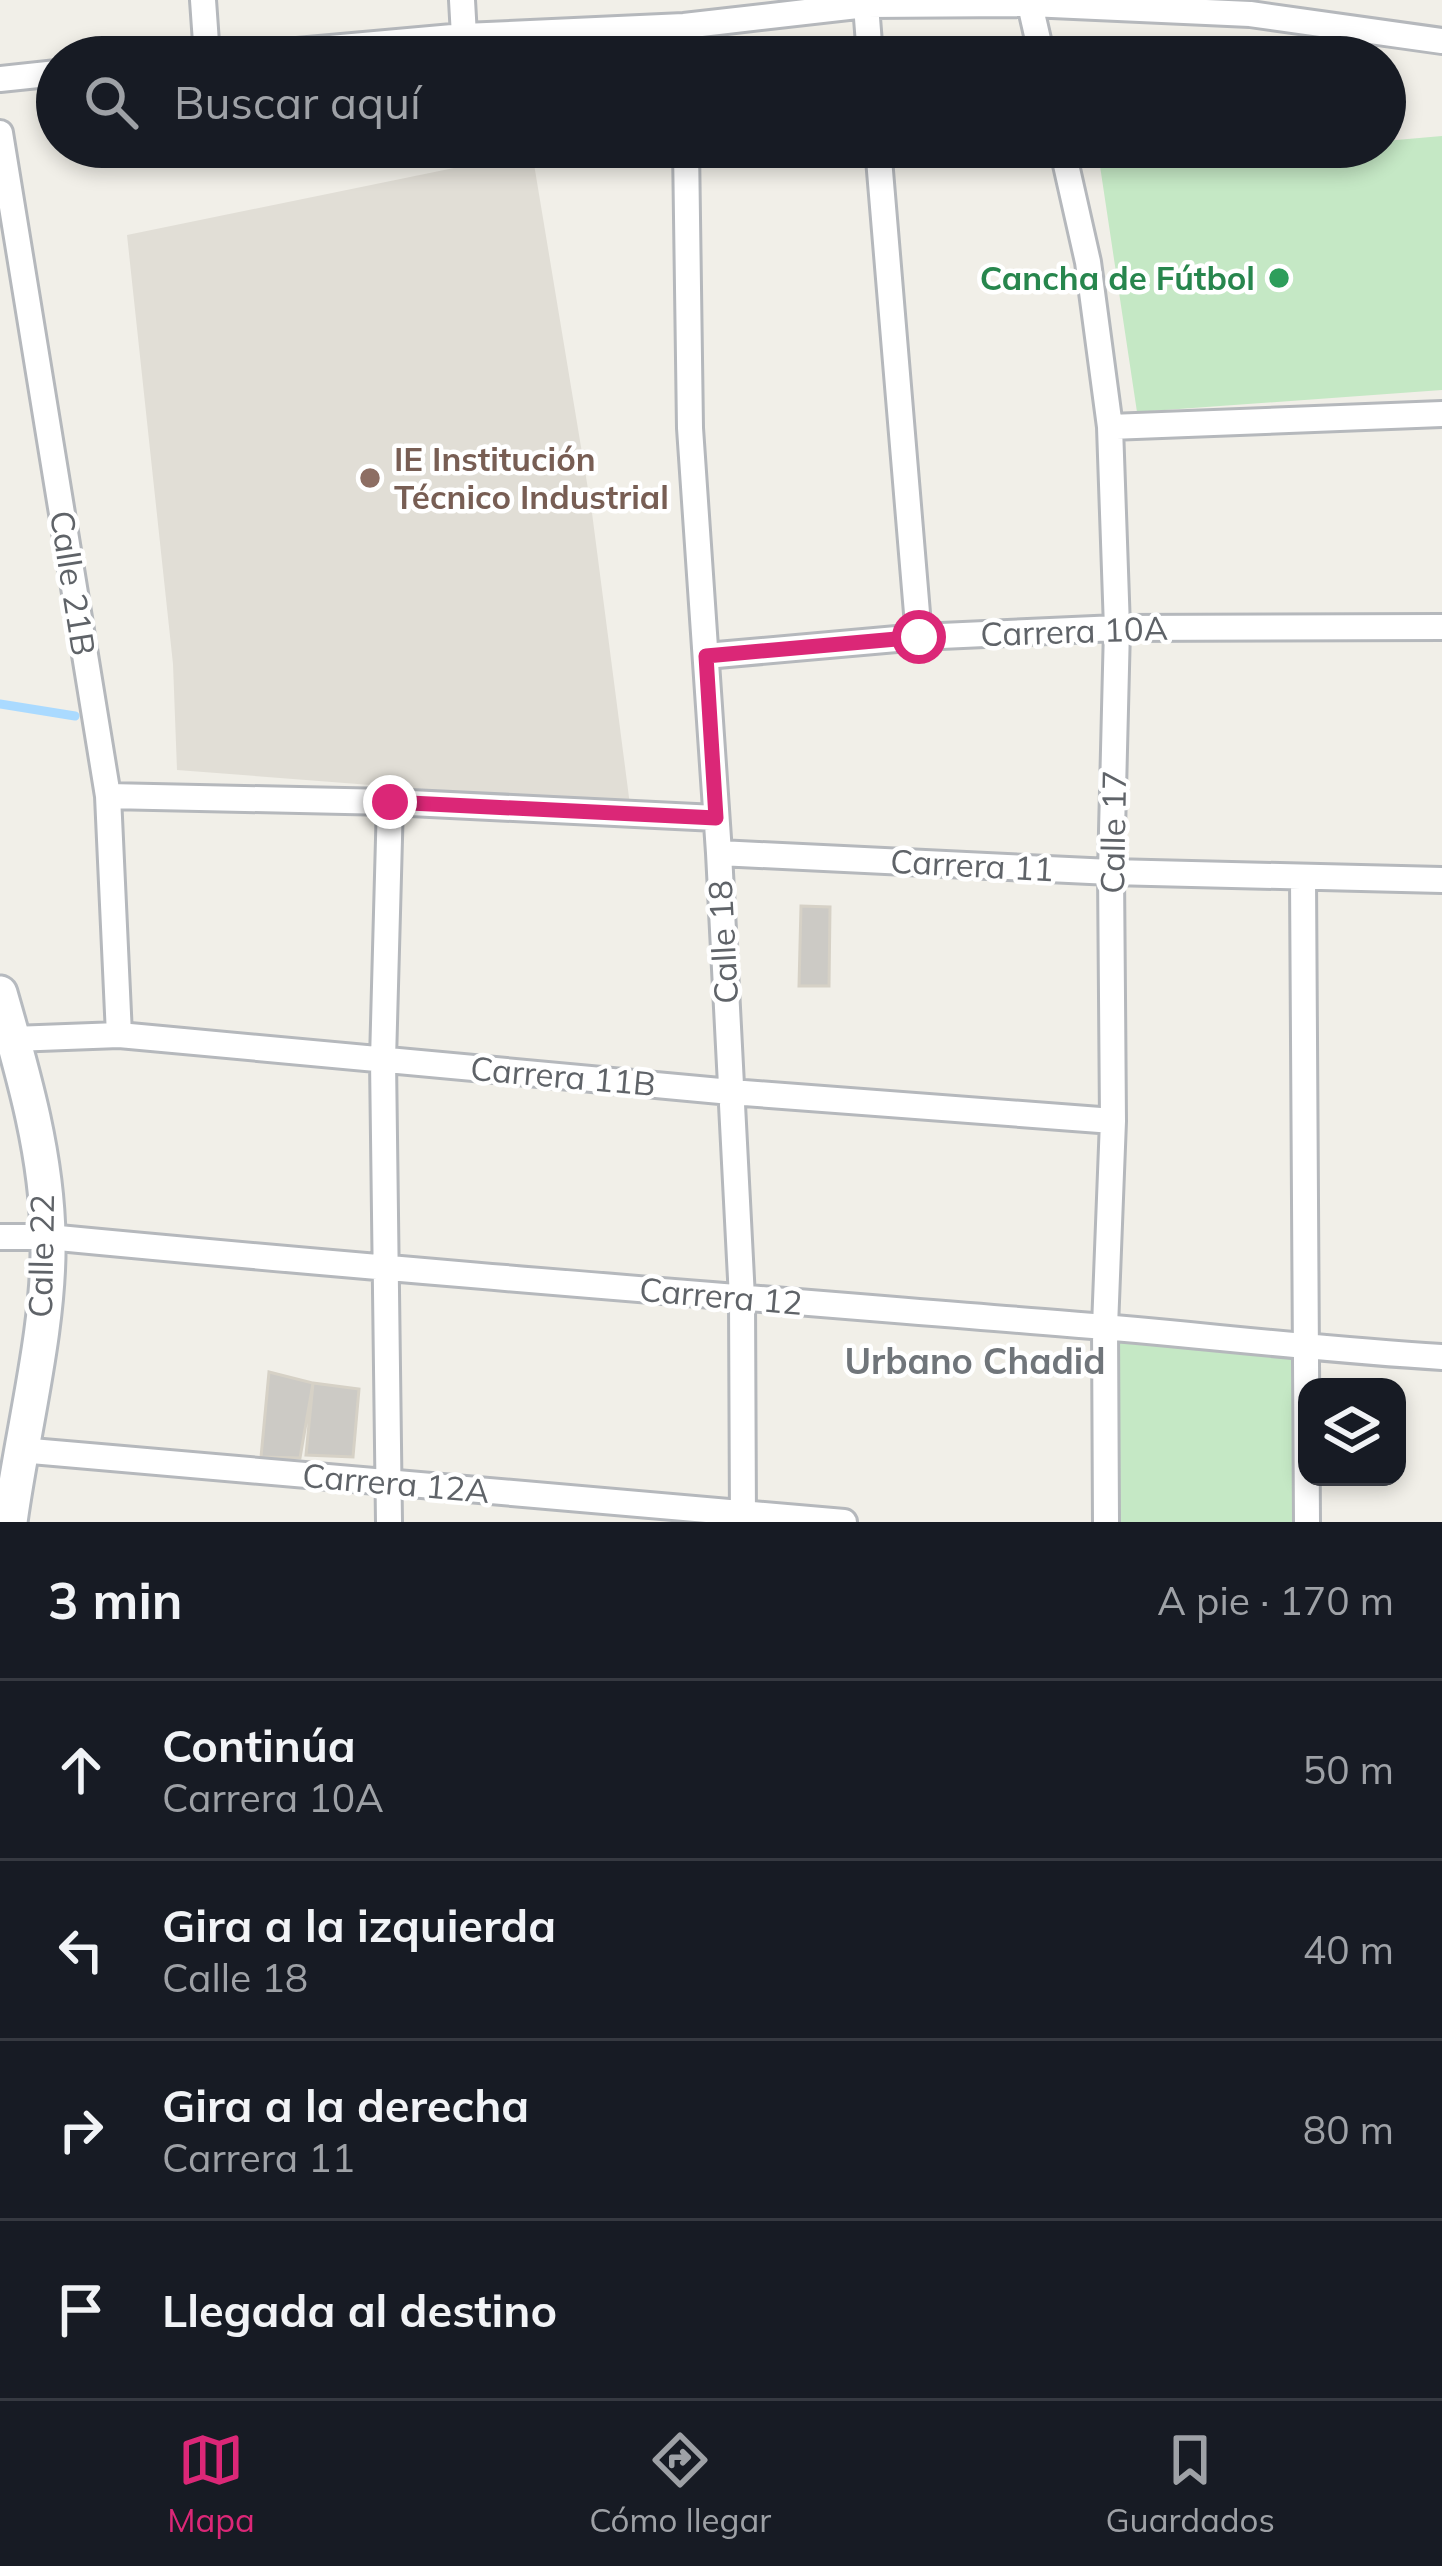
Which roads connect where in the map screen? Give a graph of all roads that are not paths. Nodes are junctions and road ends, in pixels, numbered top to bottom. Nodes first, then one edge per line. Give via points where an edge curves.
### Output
1 (203, 0) edge
2 (462, 0) edge
3 (1029, 2) edge
4 (866, 5) junction
5 (684, 26) junction
6 (206, 36) edge
7 (464, 36) joint
8 (684, 36) edge
9 (868, 36) edge
10 (1037, 36) edge
11 (1442, 41) edge
12 (36, 76) edge
13 (0, 79) edge
14 (0, 133) edge
15 (686, 168) edge
16 (880, 168) edge
17 (1067, 168) edge
18 (1442, 414) edge
19 (1110, 427) junction
20 (1117, 628) junction
21 (1442, 628) edge
22 (919, 637) junction
23 (706, 656) junction
24 (108, 796) junction
25 (390, 802) junction
26 (716, 818) junction
27 (719, 853) junction
28 (1111, 872) junction
29 (1303, 878) junction
30 (1442, 880) edge
31 (0, 993) edge
32 (119, 1036) junction
33 (13, 1039) junction
34 (383, 1060) junction
35 (731, 1092) junction
36 (1113, 1121) junction
37 (0, 1237) edge
38 (48, 1238) junction
39 (388, 1270) junction
40 (742, 1298) junction
41 (1105, 1327) junction
42 (1304, 1349) junction
43 (1442, 1357) edge
44 (20, 1450) junction
45 (387, 1482) junction
46 (743, 1518) edge
47 (10, 1522) edge
48 (389, 1522) edge
49 (844, 1522) edge
50 (1106, 1522) edge
51 (1307, 1522) edge

1 - 6 street
2 - 7 street
3 - 4 street
3 - 10 street
3 - 11 street via 1250,14
4 - 5 street
4 - 9 street
5 - 7 street
5 - 8 street
12 - 13 street
14 - 24 street, Calle 21B
15 - 23 street, Calle 18 via 690,428
16 - 22 street
17 - 19 street, Calle 17
18 - 19 street
19 - 20 street, Calle 17
20 - 21 street, Carrera 10A
20 - 22 street, Carrera 10A
20 - 28 street, Calle 17
22 - 23 street, Carrera 10A
23 - 26 street, Calle 18
24 - 25 street
24 - 32 street, Calle 21B
25 - 26 street
25 - 34 street
26 - 27 street, Calle 18
27 - 28 street, Carrera 11
27 - 35 street, Calle 18
28 - 29 street, Carrera 11
28 - 36 street, Calle 17
29 - 30 street, Carrera 11
29 - 42 street
31 - 33 street, Calle 22
32 - 33 street, Carrera 11B
32 - 34 street, Carrera 11B
33 - 38 street, Calle 22 via 41,1162
34 - 35 street, Carrera 11B
34 - 39 street
35 - 36 street, Carrera 11B
35 - 40 street, Calle 18
36 - 41 street, Calle 17
37 - 38 street, Carrera 12
38 - 39 street, Carrera 12
38 - 44 street, Calle 22
39 - 40 street, Carrera 12
39 - 45 street
40 - 41 street, Carrera 12
40 - 46 street, Calle 18
41 - 42 street, Carrera 12
41 - 50 street, Calle 17
42 - 43 street, Carrera 12
42 - 51 street
44 - 45 street, Carrera 12A
44 - 47 street, Calle 22
45 - 46 street, Carrera 12A
45 - 48 street
46 - 49 street, Carrera 12A

